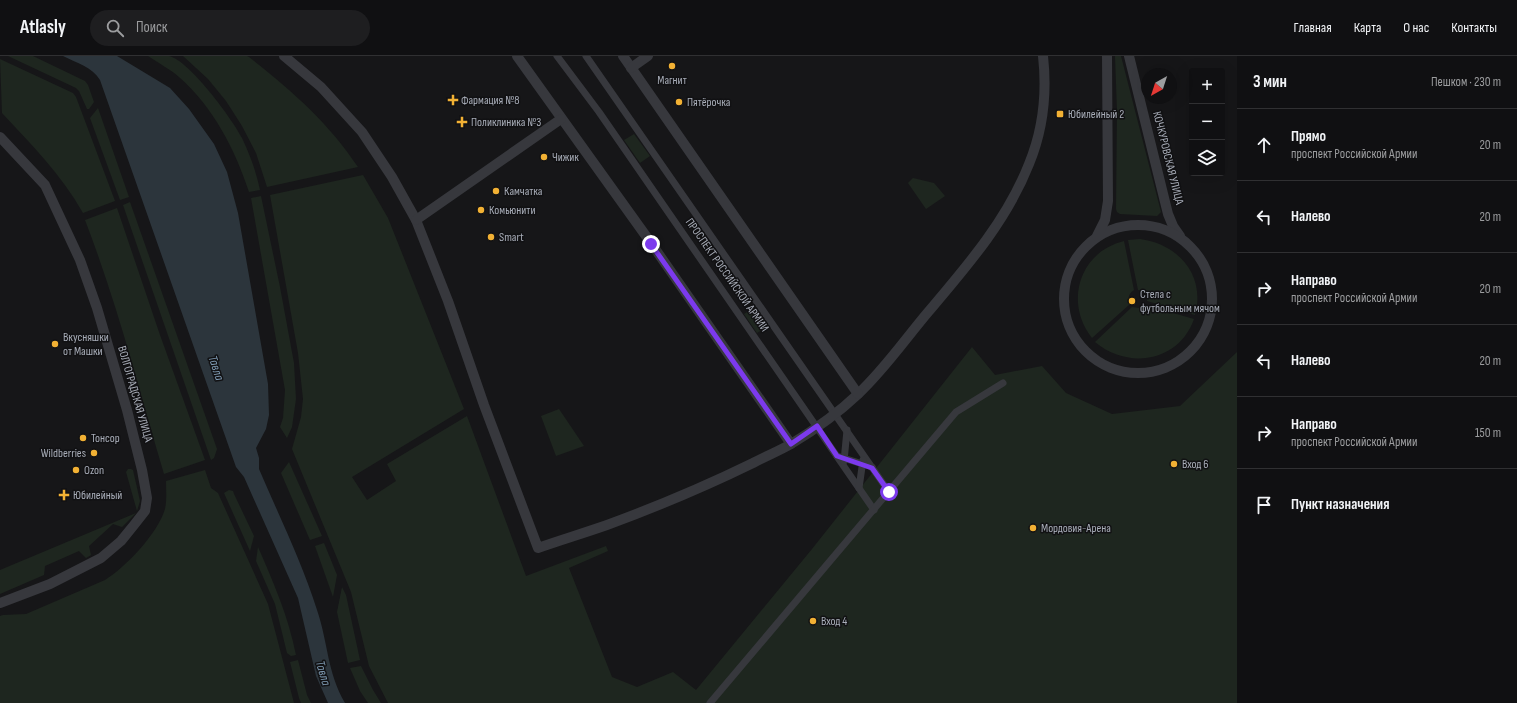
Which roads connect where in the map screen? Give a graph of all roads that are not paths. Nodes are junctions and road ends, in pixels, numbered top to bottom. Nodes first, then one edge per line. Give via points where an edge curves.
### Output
1 (284, 56) edge
2 (517, 56) edge
3 (557, 56) edge
4 (586, 56) edge
5 (623, 56) edge
6 (648, 56) edge
7 (1043, 56) edge
8 (1107, 56) edge
9 (1129, 56) edge
10 (631, 68) junction
11 (561, 119) junction
12 (0, 137) edge
13 (416, 220) junction
14 (1097, 236) junction
15 (1183, 240) junction
16 (1003, 384) dead end
17 (858, 394) junction
18 (834, 413) junction
19 (817, 426) junction
20 (847, 430) junction
21 (791, 444) junction
22 (864, 455) junction
23 (844, 462) junction
24 (863, 464) junction
25 (872, 468) junction
26 (859, 488) junction
27 (889, 492) junction
28 (874, 510) junction
29 (0, 603) edge
30 (710, 703) edge

1 - 13 street via 321,87 362,132 392,177
2 - 11 street
3 - 19 street, ПРОСПЕКТ РОССИЙСКОЙ АРМИИ via 599,112
4 - 18 street, ПРОСПЕКТ РОССИЙСКОЙ АРМИИ
5 - 10 street
6 - 10 street
7 - 17 street via 1043,109 1034,148 1017,192 978,251
8 - 14 street via 1108,201 1105,220
9 - 15 street, КОЧКУРОВСКАЯ УЛИЦА via 1168,214
10 - 17 street
11 - 13 street
11 - 21 street
12 - 29 street, ВОЛГОГРАДСКАЯ УЛИЦА via 45,185 80,260 97,308 126,410 147,498 145,511 138,521 121,541 101,558 50,584
13 - 21 street via 538,548 649,509 731,474
14 - 15 street via 1121,226 1147,225 1172,233
14 - 15 street via 1077,255 1070,268 1063,296 1064,311 1068,325 1083,350 1107,367 1135,374 1157,371 1177,362 1189,354 1206,330 1211,309 1212,287 1201,260
16 - 27 street via 956,412
17 - 18 street
18 - 19 street
18 - 20 street, ПРОСПЕКТ РОССИЙСКОЙ АРМИИ
19 - 21 street
19 - 23 street, ПРОСПЕКТ РОССИЙСКОЙ АРМИИ
20 - 22 street, ПРОСПЕКТ РОССИЙСКОЙ АРМИИ
20 - 23 street
22 - 24 street
22 - 25 street, ПРОСПЕКТ РОССИЙСКОЙ АРМИИ
23 - 24 street
23 - 26 street, ПРОСПЕКТ РОССИЙСКОЙ АРМИИ
24 - 25 street
24 - 26 street
25 - 27 street, ПРОСПЕКТ РОССИЙСКОЙ АРМИИ
26 - 28 street, ПРОСПЕКТ РОССИЙСКОЙ АРМИИ
27 - 28 street
28 - 30 street

